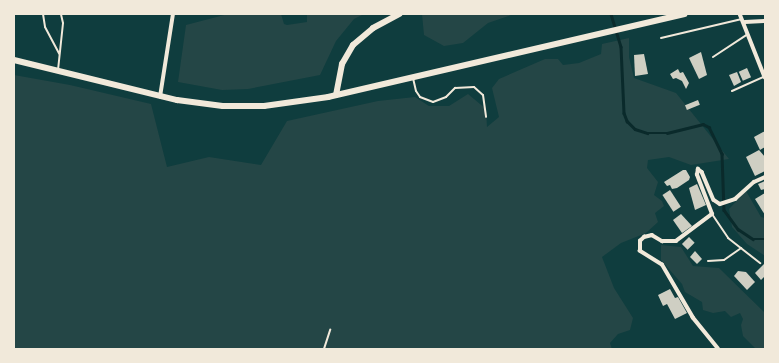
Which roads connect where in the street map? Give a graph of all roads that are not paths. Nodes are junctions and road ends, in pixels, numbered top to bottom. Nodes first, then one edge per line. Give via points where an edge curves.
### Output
1 (43, 14) edge
2 (61, 14) edge
3 (173, 14) edge
4 (399, 14) edge
5 (684, 14) edge
6 (740, 14) edge
7 (744, 20) junction
8 (765, 20) edge
9 (749, 33) junction
10 (661, 38) dead end
11 (60, 54) junction
12 (713, 57) dead end
13 (14, 60) edge
14 (58, 71) junction
15 (413, 77) junction
16 (765, 77) edge
17 (732, 91) dead end
18 (336, 95) junction
19 (160, 97) junction
20 (486, 117) dead end
21 (765, 177) edge
22 (712, 214) junction
23 (741, 248) junction
24 (708, 261) dead end
25 (760, 263) dead end
26 (718, 349) edge

1 - 11 lane via 45,27
2 - 11 lane
3 - 19 street
4 - 18 main road via 373,28 353,45 342,64
5 - 15 main road
6 - 7 street
7 - 8 street
7 - 9 street
7 - 10 lane
9 - 12 lane
9 - 16 street
11 - 14 lane
13 - 14 main road
14 - 19 main road
15 - 18 main road
15 - 20 lane via 416,91 426,101 433,102 446,97 455,88 474,88 483,96
16 - 17 lane
18 - 19 main road via 294,103 248,106 202,104
21 - 22 street via 735,199 720,204 714,200 702,172 698,169 697,175
22 - 23 lane via 728,238
22 - 26 street via 676,241 662,241 652,235 644,237 639,246 644,254 662,265 670,275 693,318
23 - 24 lane via 724,260
23 - 25 lane

